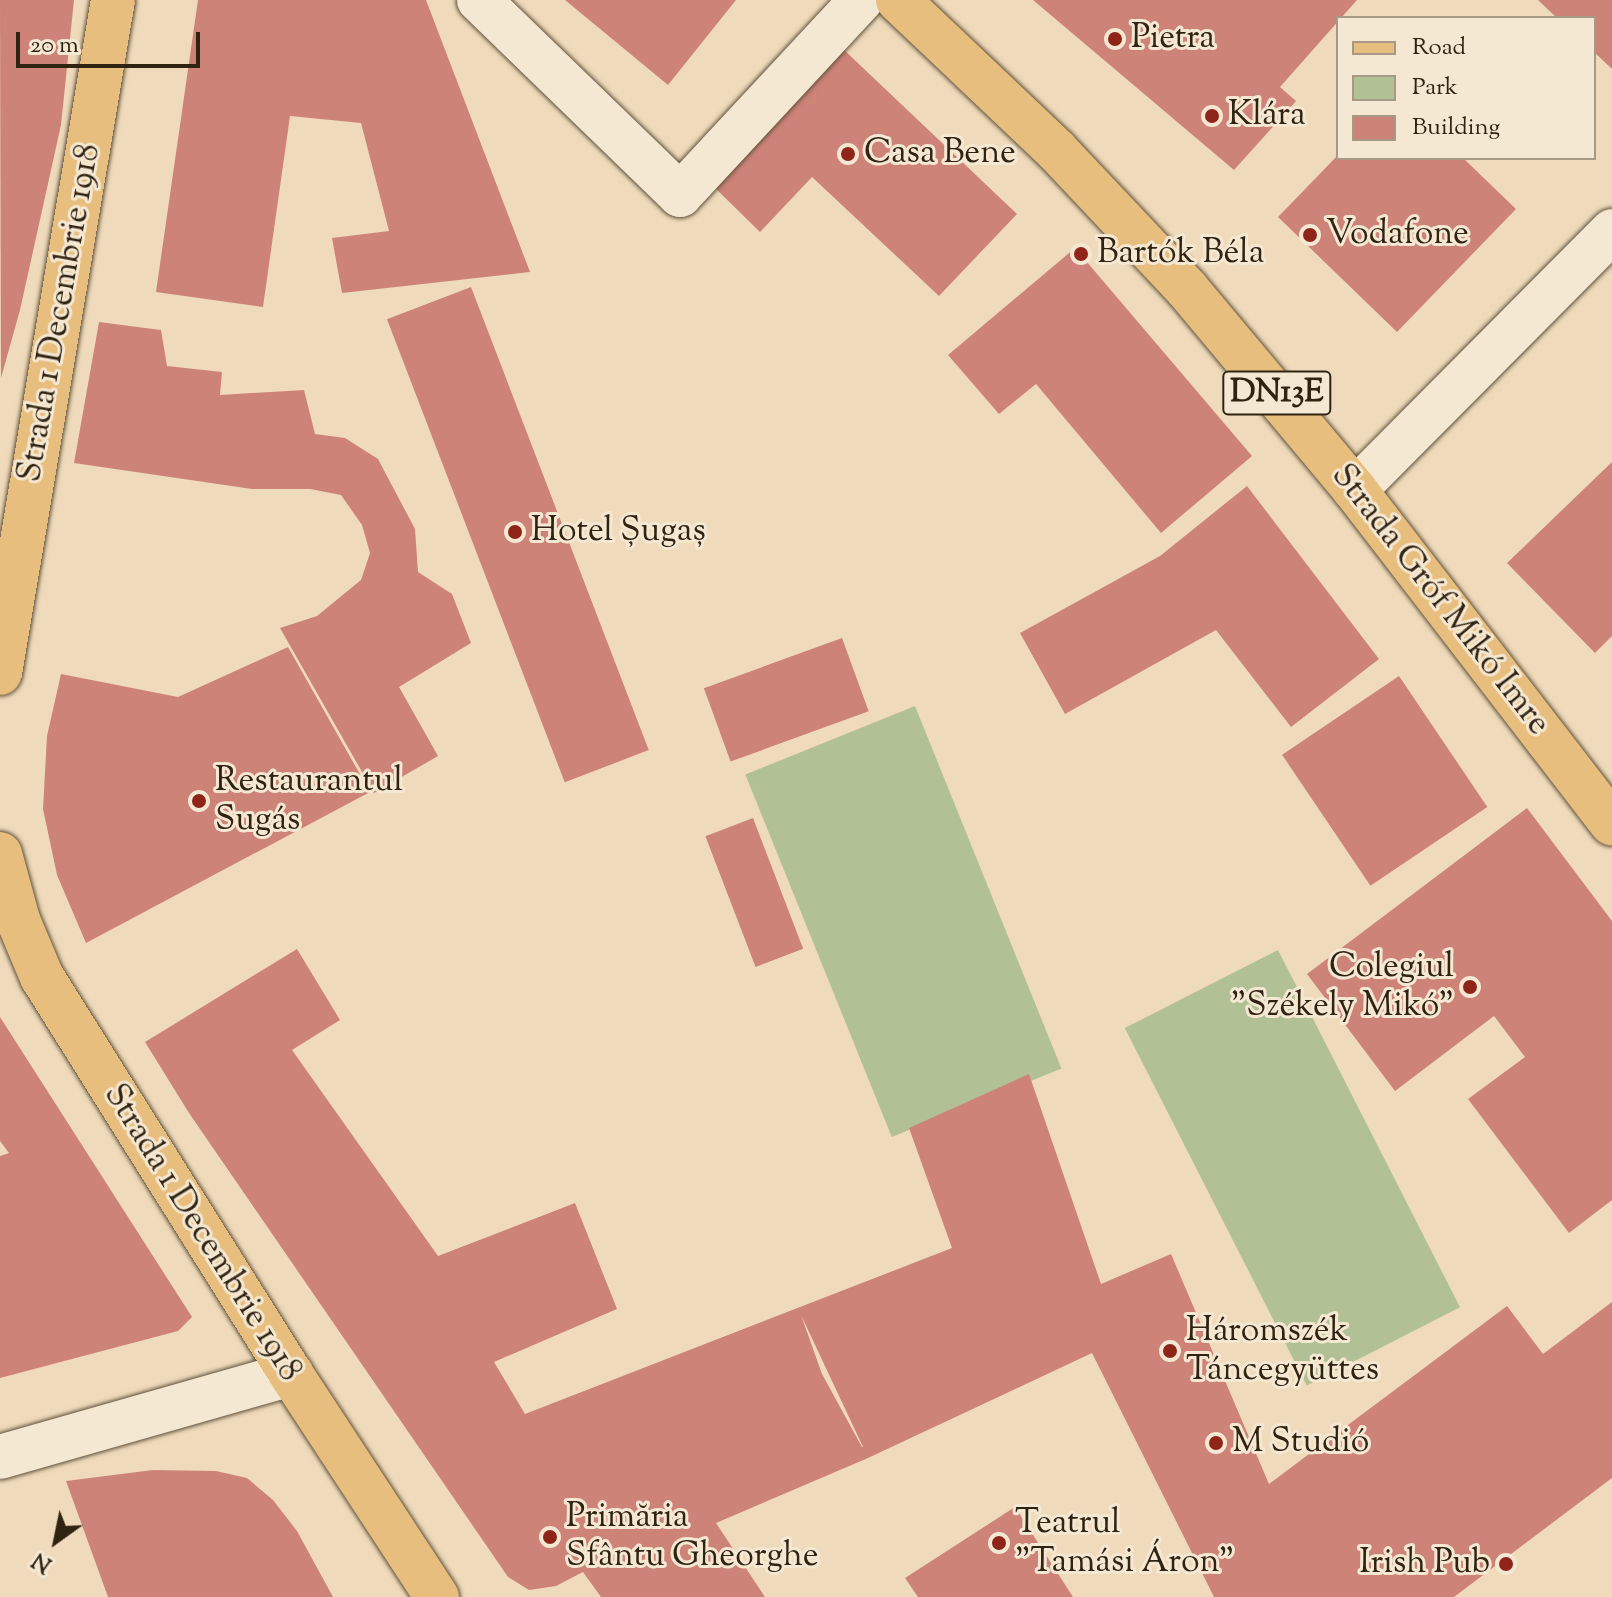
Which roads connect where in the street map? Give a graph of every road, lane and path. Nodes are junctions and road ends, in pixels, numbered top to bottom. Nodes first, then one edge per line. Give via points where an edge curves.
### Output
1 (113, 0) edge
2 (479, 0) edge
3 (861, 0) edge
4 (898, 0) edge
5 (1612, 231) edge
6 (1355, 490) junction
7 (0, 673) edge
8 (1612, 824) edge
9 (0, 854) edge
10 (0, 942) edge
11 (42, 977) junction
12 (291, 1374) junction
13 (0, 1457) edge
14 (437, 1597) edge

1 - 7 main road, Strada 1 Decembrie 1918
2 - 3 street via 680,195
4 - 6 main road, Strada Gróf Mikó Imre / DN13E via 1057,151 1187,289
5 - 6 street
6 - 8 main road, Strada Gróf Mikó Imre / DN13E
9 - 11 main road, Strada 1 Decembrie 1918 via 18,920
10 - 11 street
11 - 12 main road, Strada 1 Decembrie 1918
12 - 13 street
12 - 14 main road, Strada 1 Decembrie 1918

